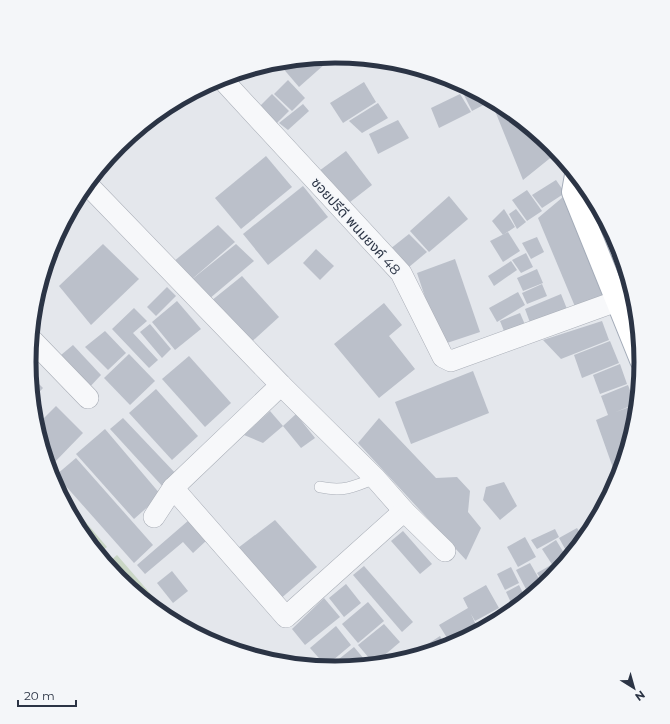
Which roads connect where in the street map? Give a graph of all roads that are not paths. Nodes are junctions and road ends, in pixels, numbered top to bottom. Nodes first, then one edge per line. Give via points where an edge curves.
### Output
1 (226, 84) edge
2 (575, 183) edge
3 (92, 189) edge
4 (598, 221) edge
5 (624, 284) edge
6 (617, 301) junction
7 (633, 340) edge
8 (37, 345) edge
9 (281, 384) junction
10 (88, 398) dead end
11 (375, 478) junction
12 (173, 488) junction
13 (320, 488) dead end
14 (404, 511) junction
15 (154, 518) dead end
16 (446, 551) dead end

1 - 6 street, ซอยปรีดี พนมยงค์ 48 via 401,273 443,357 448,360
2 - 6 main road via 573,192
3 - 9 street
4 - 5 main road
6 - 7 main road
8 - 10 street
9 - 11 street
9 - 12 street
11 - 13 lane via 348,489
11 - 14 street
12 - 14 street via 286,617
12 - 15 street
14 - 16 street

